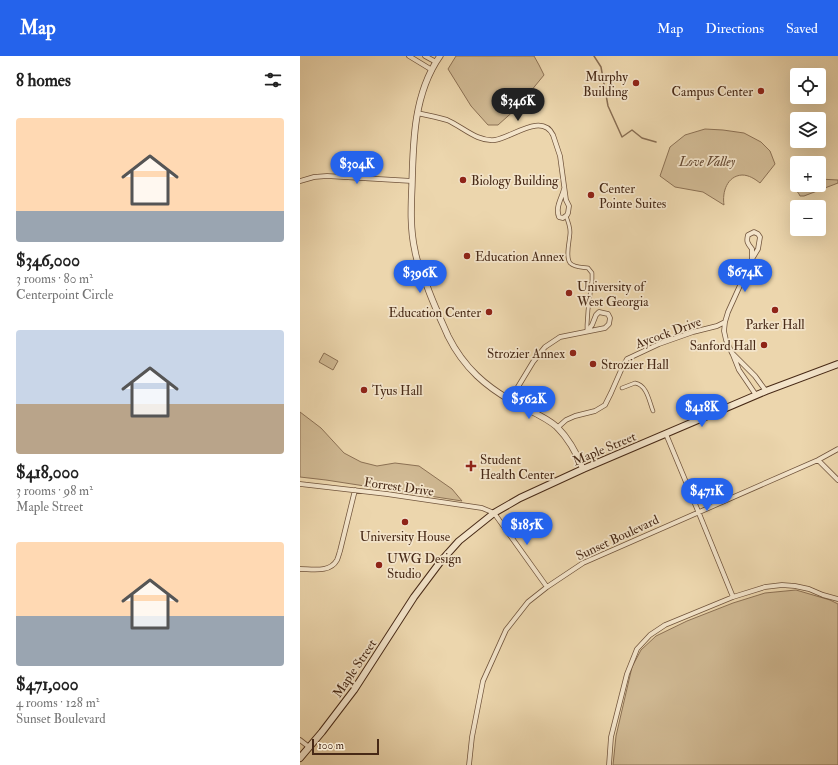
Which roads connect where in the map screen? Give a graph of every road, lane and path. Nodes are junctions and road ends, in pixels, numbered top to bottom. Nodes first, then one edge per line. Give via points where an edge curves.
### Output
1 (409, 56) edge
2 (425, 56) edge
3 (440, 56) edge
4 (436, 62) junction
5 (432, 70) junction
6 (417, 113) junction
7 (300, 181) edge
8 (412, 181) junction
9 (564, 189) junction
10 (566, 216) junction
11 (752, 259) junction
12 (725, 322) junction
13 (587, 331) junction
14 (732, 353) junction
15 (838, 364) edge
16 (622, 388) dead end
17 (766, 391) junction
18 (756, 395) junction
19 (510, 400) junction
20 (653, 411) dead end
21 (557, 428) junction
22 (666, 434) junction
23 (838, 449) edge
24 (818, 460) junction
25 (583, 469) junction
26 (838, 480) edge
27 (300, 484) edge
28 (355, 490) junction
29 (698, 511) junction
30 (494, 513) junction
31 (300, 569) edge
32 (547, 587) junction
33 (733, 597) junction
34 (838, 599) edge
35 (300, 740) edge
36 (309, 747) junction
37 (301, 754) edge
38 (469, 765) edge
39 (609, 765) edge

1 - 5 street
2 - 4 street
3 - 4 street
4 - 5 street
5 - 6 street
6 - 8 street
6 - 9 street via 444,120 484,139 496,140 534,126 547,128 552,133 560,156
7 - 8 street via 327,176
8 - 19 street via 411,213 415,252 438,314 460,357 493,390
9 - 10 street via 569,210
9 - 10 street via 558,206 558,215 563,218
10 - 13 street via 570,230 570,263 588,268 592,273
11 - 11 street via 760,242 758,234 754,232 748,235 747,240 752,249
11 - 12 street
12 - 14 street via 726,340
12 - 21 street, Aycock Drive via 660,344 627,359 605,405 595,411 566,420
13 - 13 street via 605,328 609,324 608,314 599,312
13 - 19 street via 560,337 545,347 532,362
14 - 17 street
14 - 18 street via 739,370
15 - 17 main road, Maple Street
16 - 20 street via 635,383 641,385
17 - 18 main road, Maple Street
18 - 22 main road, Maple Street
19 - 21 street
21 - 25 street via 570,443
22 - 25 main road, Maple Street
22 - 29 street
23 - 24 street, Sunset Boulevard
24 - 26 street
24 - 29 street, Sunset Boulevard
25 - 30 main road, Maple Street
27 - 28 street, Forrest Drive
28 - 30 street, Forrest Drive via 482,508
28 - 31 street via 337,560 327,569
29 - 32 street, Sunset Boulevard via 582,563
29 - 33 street
30 - 32 street
30 - 36 main road, Maple Street via 459,541 442,561 414,597 354,690
32 - 38 street, Sunset Boulevard via 528,602 506,630 483,681
33 - 34 street via 765,587 782,585 809,589
33 - 39 street via 665,626 650,635 637,649 627,674 611,737
35 - 36 street
36 - 37 main road, Maple Street

